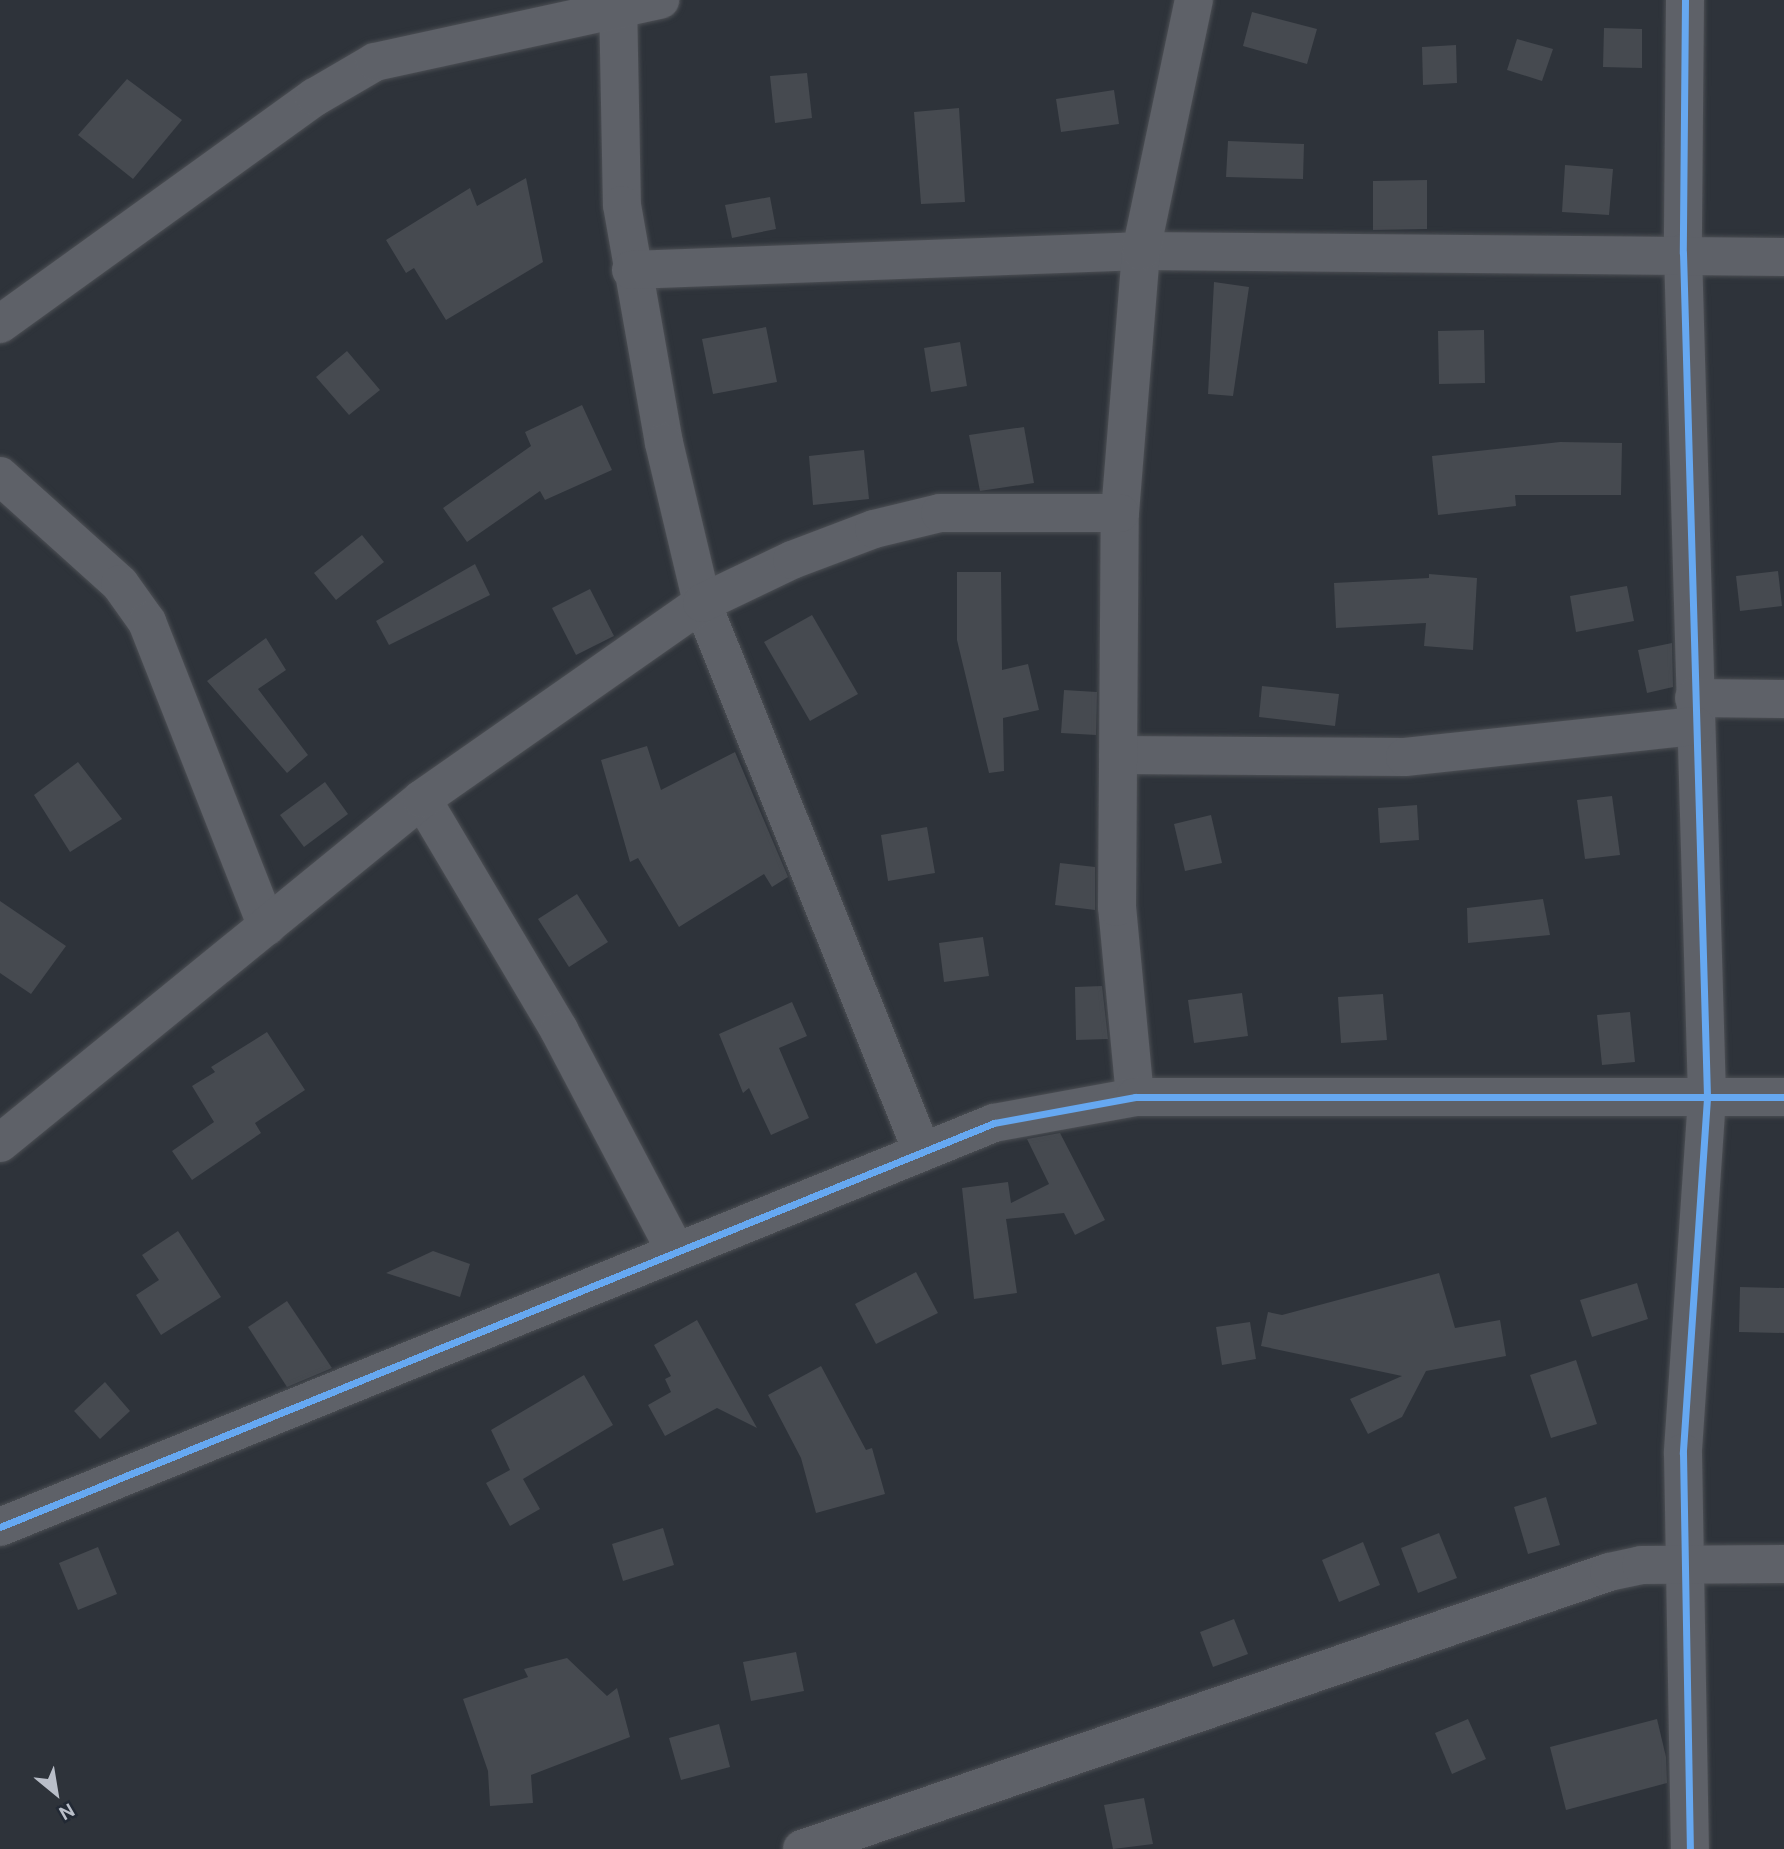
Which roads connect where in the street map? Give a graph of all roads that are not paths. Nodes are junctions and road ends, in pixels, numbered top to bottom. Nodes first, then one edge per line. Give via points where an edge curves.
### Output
1 (660, 0) edge
2 (1194, 0) edge
3 (1685, 0) edge
4 (618, 4) edge
5 (1141, 251) junction
6 (1683, 253) junction
7 (1784, 257) edge
8 (631, 270) junction
9 (0, 324) edge
10 (0, 475) edge
11 (1120, 513) junction
12 (702, 603) junction
13 (1784, 699) edge
14 (1695, 712) junction
15 (1118, 755) junction
16 (422, 799) junction
17 (267, 926) junction
18 (1135, 1097) junction
19 (1784, 1097) edge
20 (1707, 1098) junction
21 (0, 1143) edge
22 (921, 1149) junction
23 (675, 1250) junction
24 (0, 1527) edge
25 (1784, 1564) edge
26 (1685, 1568) junction
27 (802, 1849) edge
28 (1690, 1849) edge

1 - 4 street
2 - 5 street
3 - 6 street
4 - 8 street via 622,205
4 - 9 street via 375,62 316,97
5 - 6 street
5 - 8 street
5 - 11 street
6 - 7 street
6 - 14 street
8 - 12 street via 664,443
10 - 17 street via 120,584 147,622
11 - 12 street via 940,513 874,529 792,560
11 - 15 street
12 - 16 street
12 - 22 street
13 - 14 street
14 - 15 street via 1405,757
14 - 20 street
15 - 18 street via 1117,906
16 - 17 street
16 - 23 street via 559,1030
17 - 21 street
18 - 20 street
18 - 22 street via 994,1122
19 - 20 street
20 - 26 street via 1686,1385
22 - 23 street
23 - 24 street via 182,1456 34,1509
25 - 26 street
26 - 27 street via 1642,1565 1609,1572
26 - 28 street

